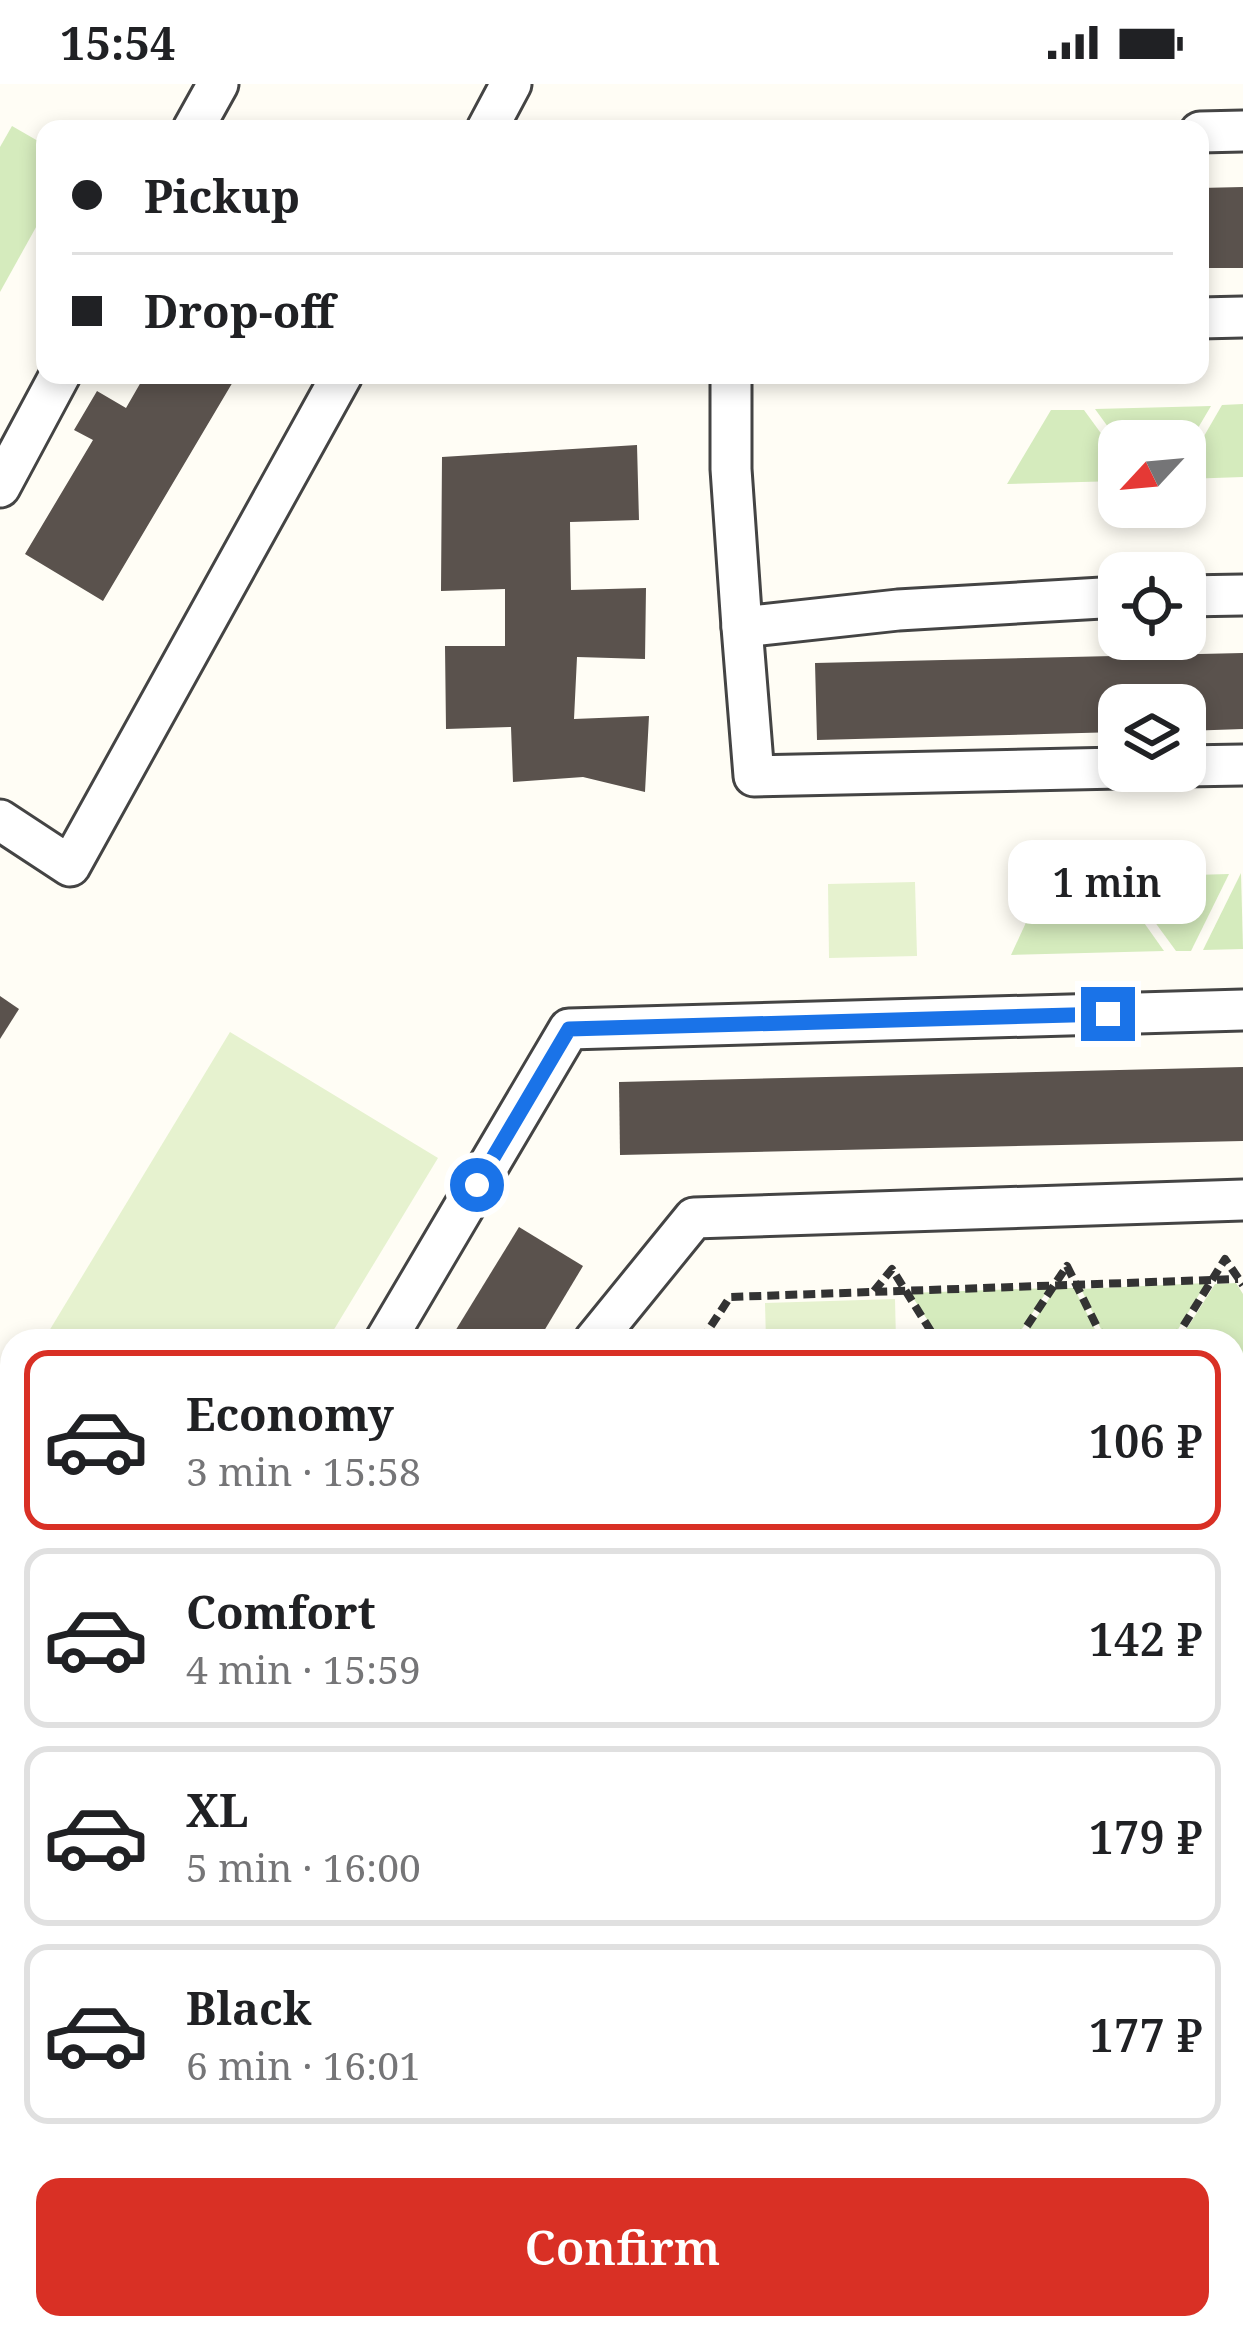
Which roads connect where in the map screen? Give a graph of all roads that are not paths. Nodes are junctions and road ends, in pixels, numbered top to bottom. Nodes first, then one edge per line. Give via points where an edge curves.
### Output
1 (218, 84) edge
2 (511, 84) edge
3 (199, 120) edge
4 (492, 120) edge
5 (1243, 131) edge
6 (1209, 132) edge
7 (1243, 317) edge
8 (1209, 318) edge
9 (55, 384) edge
10 (337, 384) edge
11 (730, 384) edge
12 (0, 487) edge
13 (1243, 595) edge
14 (1206, 596) edge
15 (1098, 599) edge
16 (742, 626) junction
17 (1243, 765) edge
18 (1206, 766) edge
19 (1098, 768) edge
20 (0, 820) edge
21 (1243, 1010) edge
22 (1243, 1201) edge
23 (392, 1329) edge
24 (604, 1329) edge

1 - 3 lane
2 - 4 lane
5 - 6 lane
7 - 8 lane
9 - 12 lane
10 - 20 lane via 70,866
11 - 16 lane
13 - 14 lane
15 - 16 lane
16 - 19 lane via 754,776
17 - 18 lane
21 - 23 lane via 569,1029
22 - 24 lane via 694,1218

